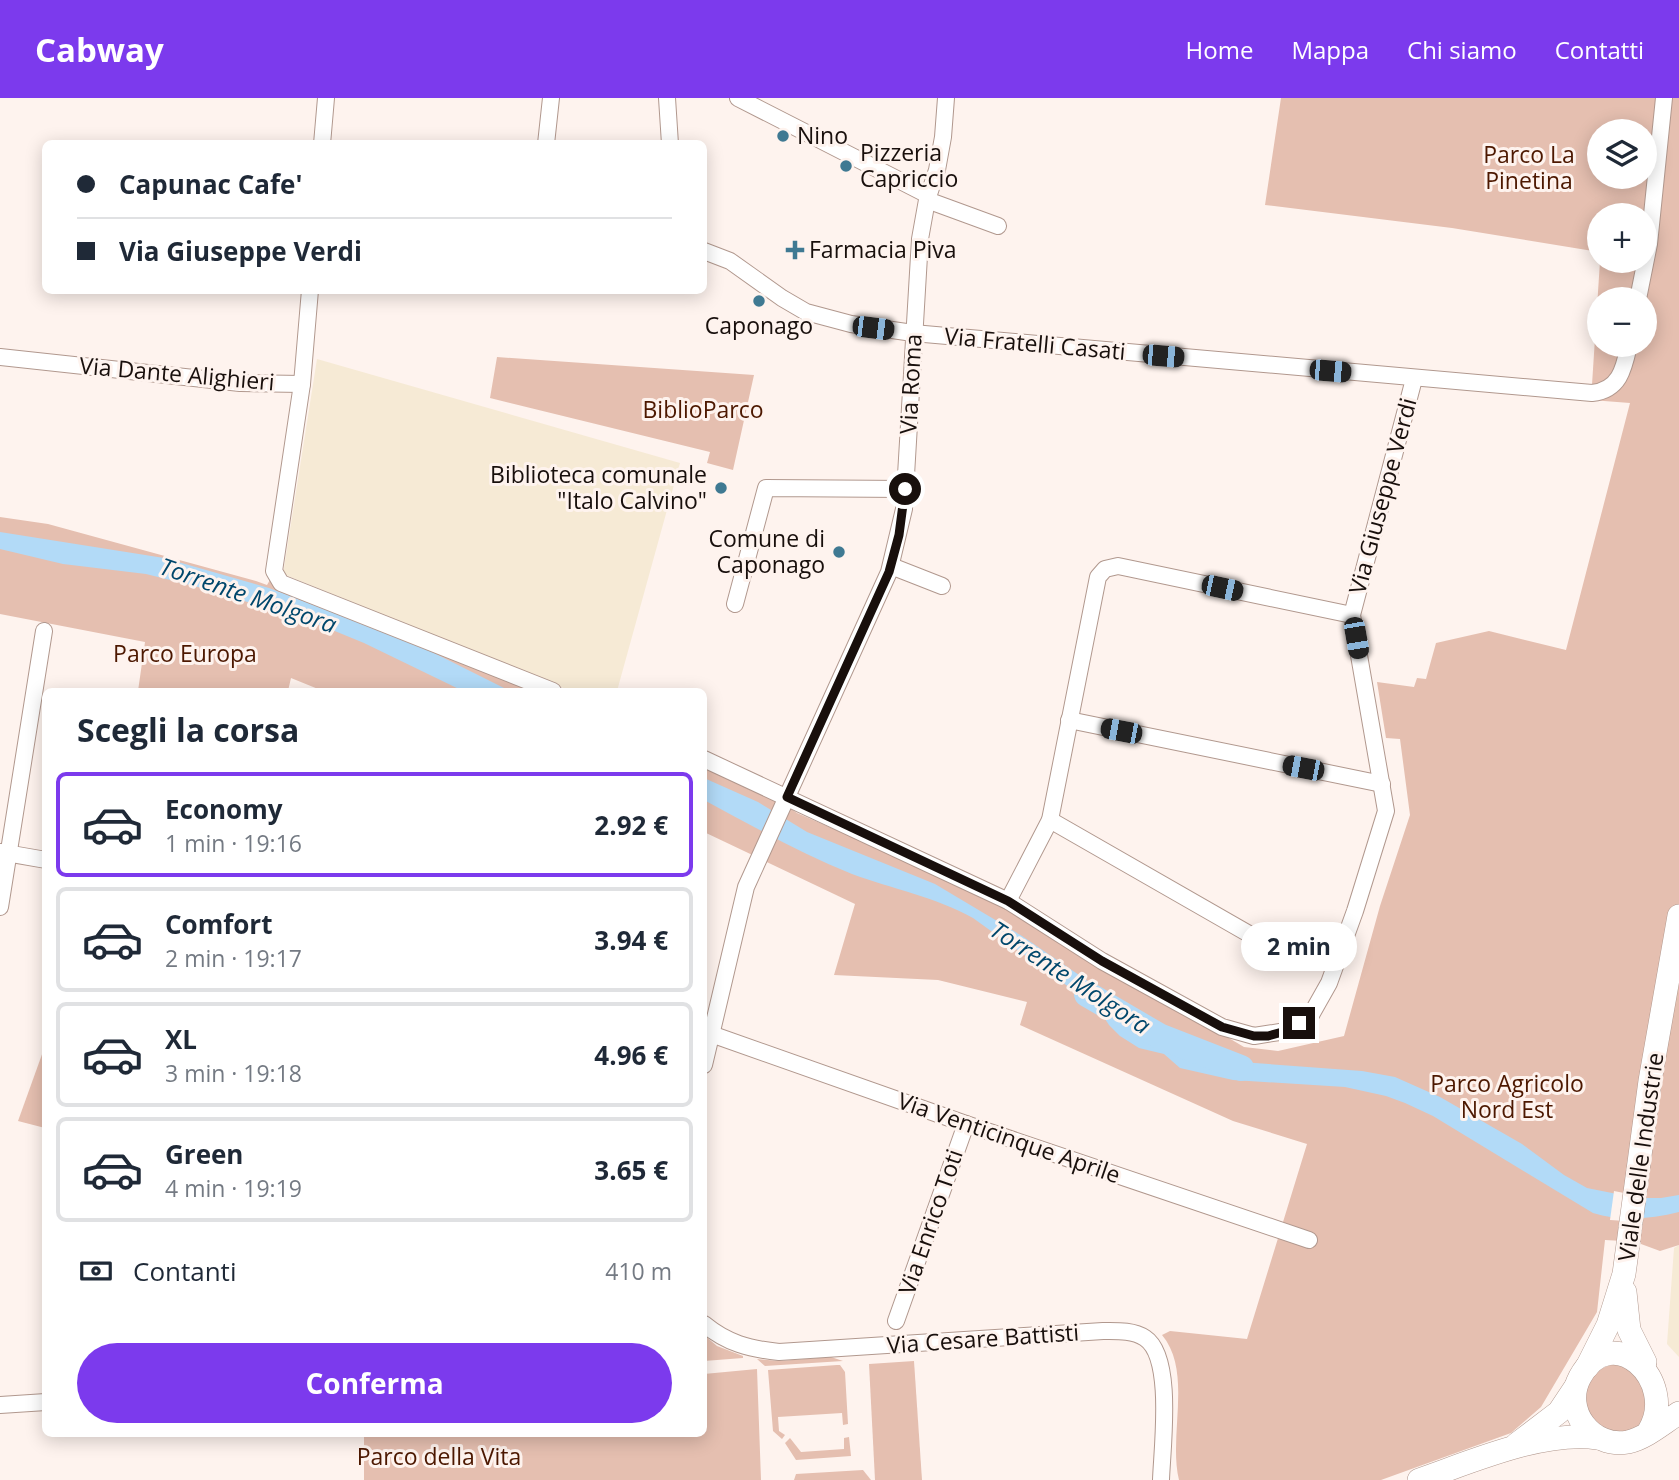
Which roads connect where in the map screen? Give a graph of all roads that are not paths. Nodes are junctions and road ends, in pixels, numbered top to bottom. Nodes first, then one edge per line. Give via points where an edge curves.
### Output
1 (326, 98) edge
2 (551, 98) edge
3 (667, 98) edge
4 (738, 98) edge
5 (946, 98) edge
6 (1664, 98) edge
7 (323, 140) edge
8 (546, 140) edge
9 (670, 140) edge
10 (928, 198) junction
11 (998, 226) dead end
12 (707, 252) edge
13 (1640, 287) edge
14 (310, 294) edge
15 (913, 333) junction
16 (0, 357) edge
17 (1626, 357) edge
18 (1414, 379) junction
19 (302, 384) junction
20 (905, 489) junction
21 (891, 566) junction
22 (942, 586) dead end
23 (735, 604) dead end
24 (1352, 615) junction
25 (44, 631) dead end
26 (544, 688) edge
27 (1069, 720) junction
28 (707, 761) edge
29 (1382, 784) junction
30 (784, 803) junction
31 (1050, 820) junction
32 (4, 853) edge
33 (42, 859) edge
34 (1008, 901) junction
35 (0, 907) edge
36 (1679, 916) edge
37 (1270, 946) dead end
38 (707, 993) edge
39 (720, 995) junction
40 (710, 1034) junction
41 (707, 1050) edge
42 (965, 1124) junction
43 (1309, 1240) dead end
44 (1624, 1274) junction
45 (896, 1321) dead end
46 (707, 1326) edge
47 (1587, 1367) junction
48 (1659, 1374) junction
49 (1575, 1388) junction
50 (42, 1402) edge
51 (0, 1405) edge
52 (1679, 1413) edge
53 (1649, 1431) junction
54 (1598, 1438) junction
55 (1509, 1450) junction
56 (1162, 1456) junction
57 (1161, 1480) edge
58 (1167, 1480) edge
59 (1419, 1480) edge

1 - 7 street
2 - 8 street
3 - 9 street
4 - 10 street
5 - 10 street, Via Roma via 943,137
6 - 13 street
10 - 11 street
10 - 15 street, Via Roma
12 - 15 street, Via Fratelli Casati via 730,261 806,312
14 - 19 street, Via Dante Alighieri
15 - 18 street, Via Fratelli Casati
15 - 20 street, Via Roma
16 - 19 street, Via Dante Alighieri via 240,383
17 - 18 street, Via Fratelli Casati via 1620,377 1598,392
18 - 24 street, Via Giuseppe Verdi
19 - 26 street via 274,571 281,583
20 - 21 street, Via Roma
20 - 23 street via 766,488
21 - 22 street
21 - 30 street, Via Roma
24 - 27 street via 1118,566 1105,569 1098,577
24 - 29 street, Via Giuseppe Verdi
25 - 32 street
27 - 29 street
27 - 31 street
28 - 30 street, Via Giuseppe Verdi
29 - 34 street, Via Giuseppe Verdi via 1386,811 1329,983 1311,1015 1286,1031 1254,1036 1222,1027 1102,961
30 - 34 street, Via Giuseppe Verdi
30 - 39 street, Via Roma via 746,887
31 - 34 street
31 - 37 street
32 - 33 street
32 - 35 street
36 - 44 street, Viale delle Industrie via 1650,1081
38 - 39 street
39 - 40 street, Via Roma
40 - 41 street, Via Roma
40 - 42 street, Via Venticinque Aprile
42 - 43 street, Via Venticinque Aprile
42 - 45 street, Via Enrico Toti
44 - 47 street, Viale delle Industrie via 1608,1325
44 - 48 street, Viale delle Industrie via 1626,1320 1632,1337
46 - 56 street, Via Cesare Battisti via 739,1346 779,1352 1134,1333 1149,1341 1161,1364
47 - 48 street via 1617,1353 1634,1356
47 - 49 street
48 - 53 street via 1663,1406
49 - 54 street via 1578,1417
49 - 55 street via 1553,1418
50 - 51 street
52 - 53 street
53 - 54 street via 1627,1442
54 - 55 street via 1571,1436
55 - 59 street
56 - 57 street, Via Cesare Battisti
56 - 58 street, Via Cesare Battisti

